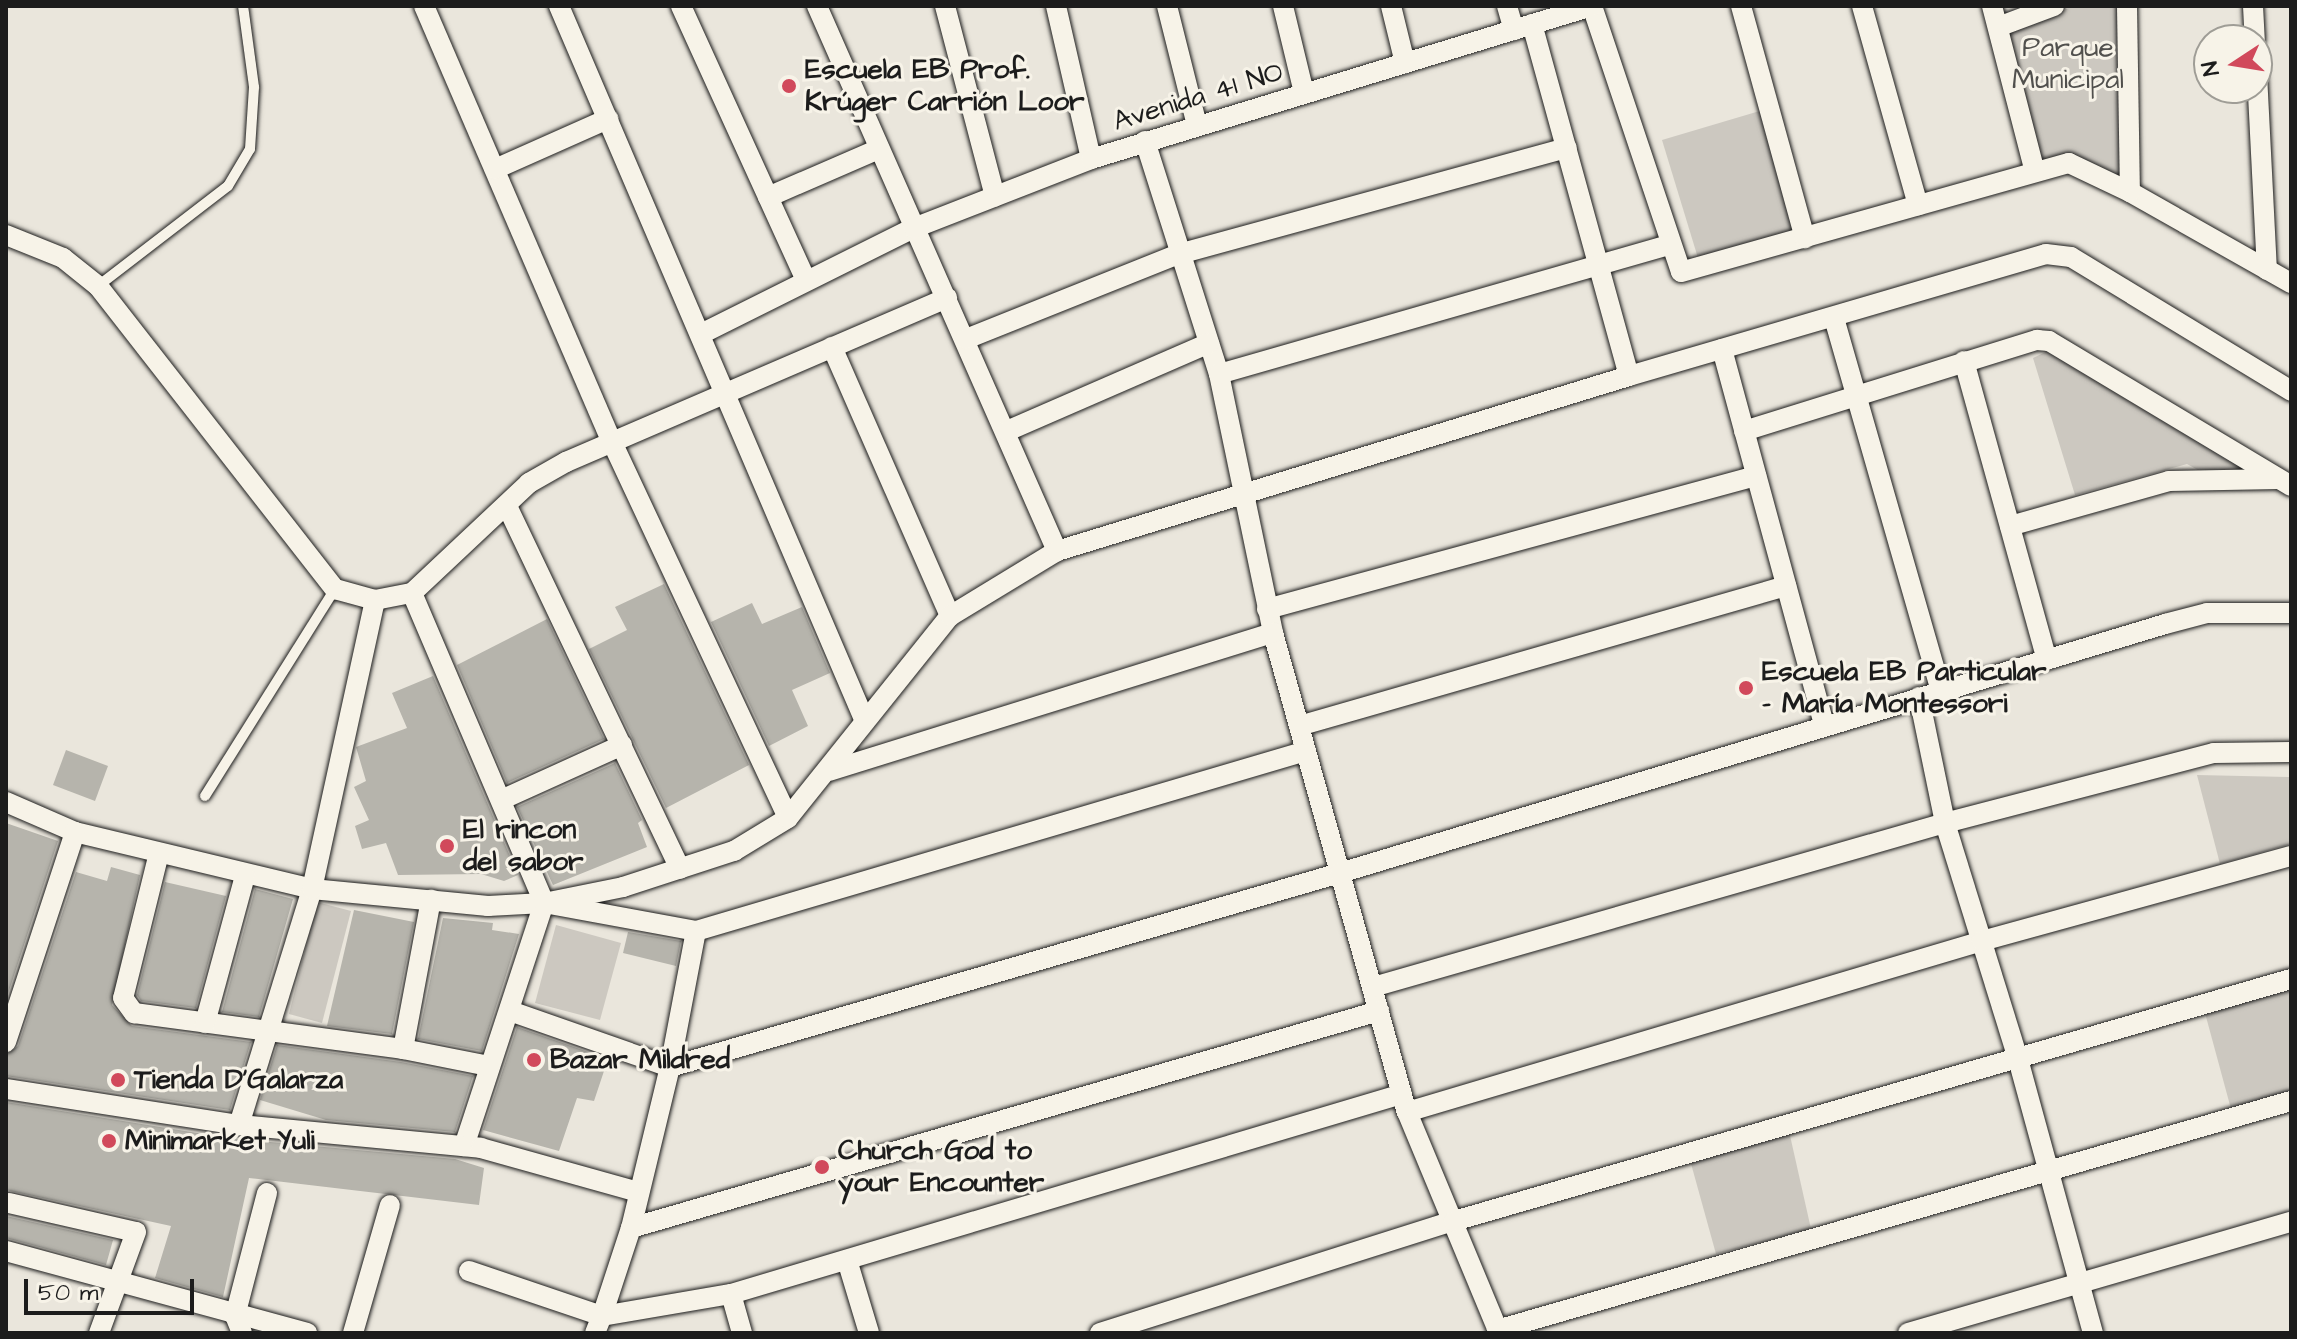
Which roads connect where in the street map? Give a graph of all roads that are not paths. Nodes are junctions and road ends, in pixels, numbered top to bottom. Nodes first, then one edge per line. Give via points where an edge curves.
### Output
1 (243, 6) edge
2 (424, 6) edge
3 (559, 6) edge
4 (681, 6) edge
5 (817, 6) edge
6 (945, 6) edge
7 (1056, 6) edge
8 (1167, 6) edge
9 (1283, 6) edge
10 (1391, 6) edge
11 (1507, 6) edge
12 (1592, 6) edge
13 (1741, 6) edge
14 (1862, 6) edge
15 (1992, 6) edge
16 (2054, 6) edge
17 (2127, 6) edge
18 (1523, 27) junction
19 (1998, 27) junction
20 (1405, 63) junction
21 (1304, 93) junction
22 (2259, 104) edge
23 (608, 119) junction
24 (1197, 125) junction
25 (1145, 141) junction
26 (1567, 148) junction
27 (879, 149) junction
28 (1091, 159) junction
29 (495, 169) junction
30 (2035, 172) junction
31 (2130, 192) junction
32 (768, 197) junction
33 (995, 197) junction
34 (1918, 205) junction
35 (914, 228) junction
36 (6, 235) edge
37 (1805, 238) junction
38 (1671, 244) junction
39 (1179, 254) junction
40 (1599, 264) junction
41 (2267, 270) junction
42 (806, 280) junction
43 (2291, 283) edge
44 (98, 286) junction
45 (947, 298) junction
46 (1834, 318) junction
47 (701, 334) junction
48 (966, 339) junction
49 (1209, 343) junction
50 (832, 347) junction
51 (1722, 349) junction
52 (1964, 361) junction
53 (1219, 374) junction
54 (1629, 376) junction
55 (2291, 391) edge
56 (727, 393) junction
57 (1857, 397) junction
58 (1007, 431) junction
59 (1744, 431) junction
60 (612, 442) junction
61 (1756, 476) junction
62 (2285, 482) edge
63 (1247, 493) junction
64 (507, 506) junction
65 (2010, 526) junction
66 (1057, 551) junction
67 (1786, 586) junction
68 (335, 589) junction
69 (412, 593) junction
70 (375, 600) junction
71 (1267, 609) junction
72 (2291, 613) edge
73 (950, 616) junction
74 (1273, 633) junction
75 (2047, 660) junction
76 (1941, 691) junction
77 (1919, 697) junction
78 (864, 719) junction
79 (1824, 724) junction
80 (1299, 726) junction
81 (622, 745) junction
82 (1306, 751) junction
83 (2291, 752) edge
84 (829, 771) junction
85 (205, 796) dead end
86 (501, 800) junction
87 (6, 802) edge
88 (788, 818) junction
89 (1945, 823) junction
90 (75, 832) junction
91 (159, 853) junction
92 (2291, 856) edge
93 (680, 869) junction
94 (1340, 873) junction
95 (245, 876) junction
96 (312, 889) junction
97 (431, 900) junction
98 (544, 903) junction
99 (696, 931) junction
100 (1982, 941) junction
101 (2291, 979) edge
102 (1373, 987) junction
103 (510, 1011) junction
104 (1379, 1011) junction
105 (205, 1023) junction
106 (267, 1031) junction
107 (6, 1042) edge
108 (403, 1049) junction
109 (2018, 1059) junction
110 (489, 1066) junction
111 (670, 1067) junction
112 (6, 1089) edge
113 (2291, 1101) edge
114 (1404, 1103) junction
115 (239, 1125) junction
116 (464, 1146) junction
117 (2046, 1172) junction
118 (639, 1192) junction
119 (267, 1193) dead end
120 (9, 1203) dead end
121 (390, 1205) dead end
122 (1454, 1221) junction
123 (2291, 1222) edge
124 (631, 1228) junction
125 (6, 1251) edge
126 (847, 1260) junction
127 (469, 1271) dead end
128 (2077, 1282) junction
129 (118, 1286) junction
130 (731, 1294) junction
131 (238, 1324) edge
132 (599, 1324) edge
133 (1498, 1331) edge
134 (99, 1333) edge
135 (307, 1333) edge
136 (353, 1333) edge
137 (742, 1333) edge
138 (869, 1333) edge
139 (1100, 1333) edge
140 (1908, 1333) edge
141 (2093, 1333) edge

1 - 44 lane via 254,87 250,149 228,186
2 - 29 street
3 - 23 street
4 - 32 street
5 - 27 street
6 - 33 street
7 - 28 street
8 - 24 street
9 - 21 street
10 - 20 street
11 - 18 street
12 - 18 street, Avenida 41 NO
12 - 38 street
13 - 37 street
14 - 34 street
15 - 19 street
16 - 19 street
17 - 31 street
18 - 20 street, Avenida 41 NO
18 - 26 street
19 - 30 street
20 - 21 street, Avenida 41 NO
21 - 24 street, Avenida 41 NO
22 - 41 street
23 - 29 street
23 - 47 street
24 - 25 street, Avenida 41 NO
25 - 28 street, Avenida 41 NO
25 - 39 street
26 - 39 street
26 - 40 street
27 - 32 street
27 - 35 street
28 - 33 street, Avenida 41 NO
29 - 60 street
30 - 31 street via 2074,164
30 - 34 street
31 - 41 street
32 - 42 street
33 - 35 street, Avenida 41 NO
34 - 37 street
35 - 42 street, Avenida 41 NO
35 - 45 street
36 - 44 street via 63,258
37 - 38 street via 1681,272
38 - 40 street
39 - 48 street
39 - 49 street
40 - 53 street
40 - 54 street
41 - 43 street
42 - 47 street, Avenida 41 NO
44 - 68 street
45 - 48 street
45 - 50 street
46 - 51 street
46 - 55 street via 2046,254 2071,257
46 - 57 street
47 - 56 street
48 - 58 street
49 - 53 street
49 - 58 street
50 - 56 street
50 - 73 street
51 - 54 street
51 - 59 street
52 - 57 street
52 - 62 street via 2037,340 2058,344
52 - 65 street
53 - 63 street
54 - 63 street
56 - 60 street
56 - 78 street
57 - 59 street
57 - 76 street
58 - 66 street
59 - 61 street
60 - 64 street via 529,483
60 - 88 street
61 - 67 street
61 - 71 street
62 - 65 street via 2169,481
63 - 66 street
63 - 71 street
64 - 69 street
64 - 81 street
65 - 75 street
66 - 73 street
67 - 79 street
67 - 80 street
68 - 70 street
68 - 85 lane
69 - 70 street
69 - 86 street
70 - 96 street
71 - 74 street
72 - 75 street via 2207,613
73 - 78 street
74 - 80 street
74 - 84 street
75 - 76 street
76 - 77 street
77 - 79 street
77 - 89 street
78 - 84 street
79 - 94 street
80 - 82 street
81 - 86 street
81 - 93 street
82 - 94 street
82 - 99 street
83 - 89 street via 2214,753
84 - 88 street
86 - 98 street
87 - 90 street
88 - 93 street via 734,851
89 - 100 street
89 - 102 street
90 - 91 street
90 - 107 street
91 - 95 street
91 - 105 street via 123,998 134,1013
92 - 100 street
93 - 98 street
94 - 102 street
94 - 111 street
95 - 96 street
95 - 105 street
96 - 97 street
96 - 106 street
97 - 98 street via 488,906
97 - 108 street
98 - 99 street
98 - 103 street
99 - 111 street
100 - 109 street
100 - 114 street
101 - 109 street
102 - 104 street
103 - 110 street
103 - 111 street
104 - 114 street
104 - 124 street
105 - 106 street
106 - 108 street
106 - 115 street
108 - 110 street
109 - 117 street
109 - 122 street
110 - 116 street
111 - 118 street
112 - 115 street
113 - 117 street
114 - 122 street
114 - 126 street
115 - 116 street
116 - 118 street
117 - 128 street
117 - 133 street
118 - 124 street
119 - 131 street
120 - 129 street via 136,1232
121 - 136 street
122 - 133 street
122 - 139 street
123 - 128 street
124 - 132 street
125 - 129 street
126 - 130 street
126 - 138 street
127 - 132 street
128 - 140 street
128 - 141 street
129 - 131 street
129 - 134 street
130 - 132 street
130 - 137 street
131 - 135 street

